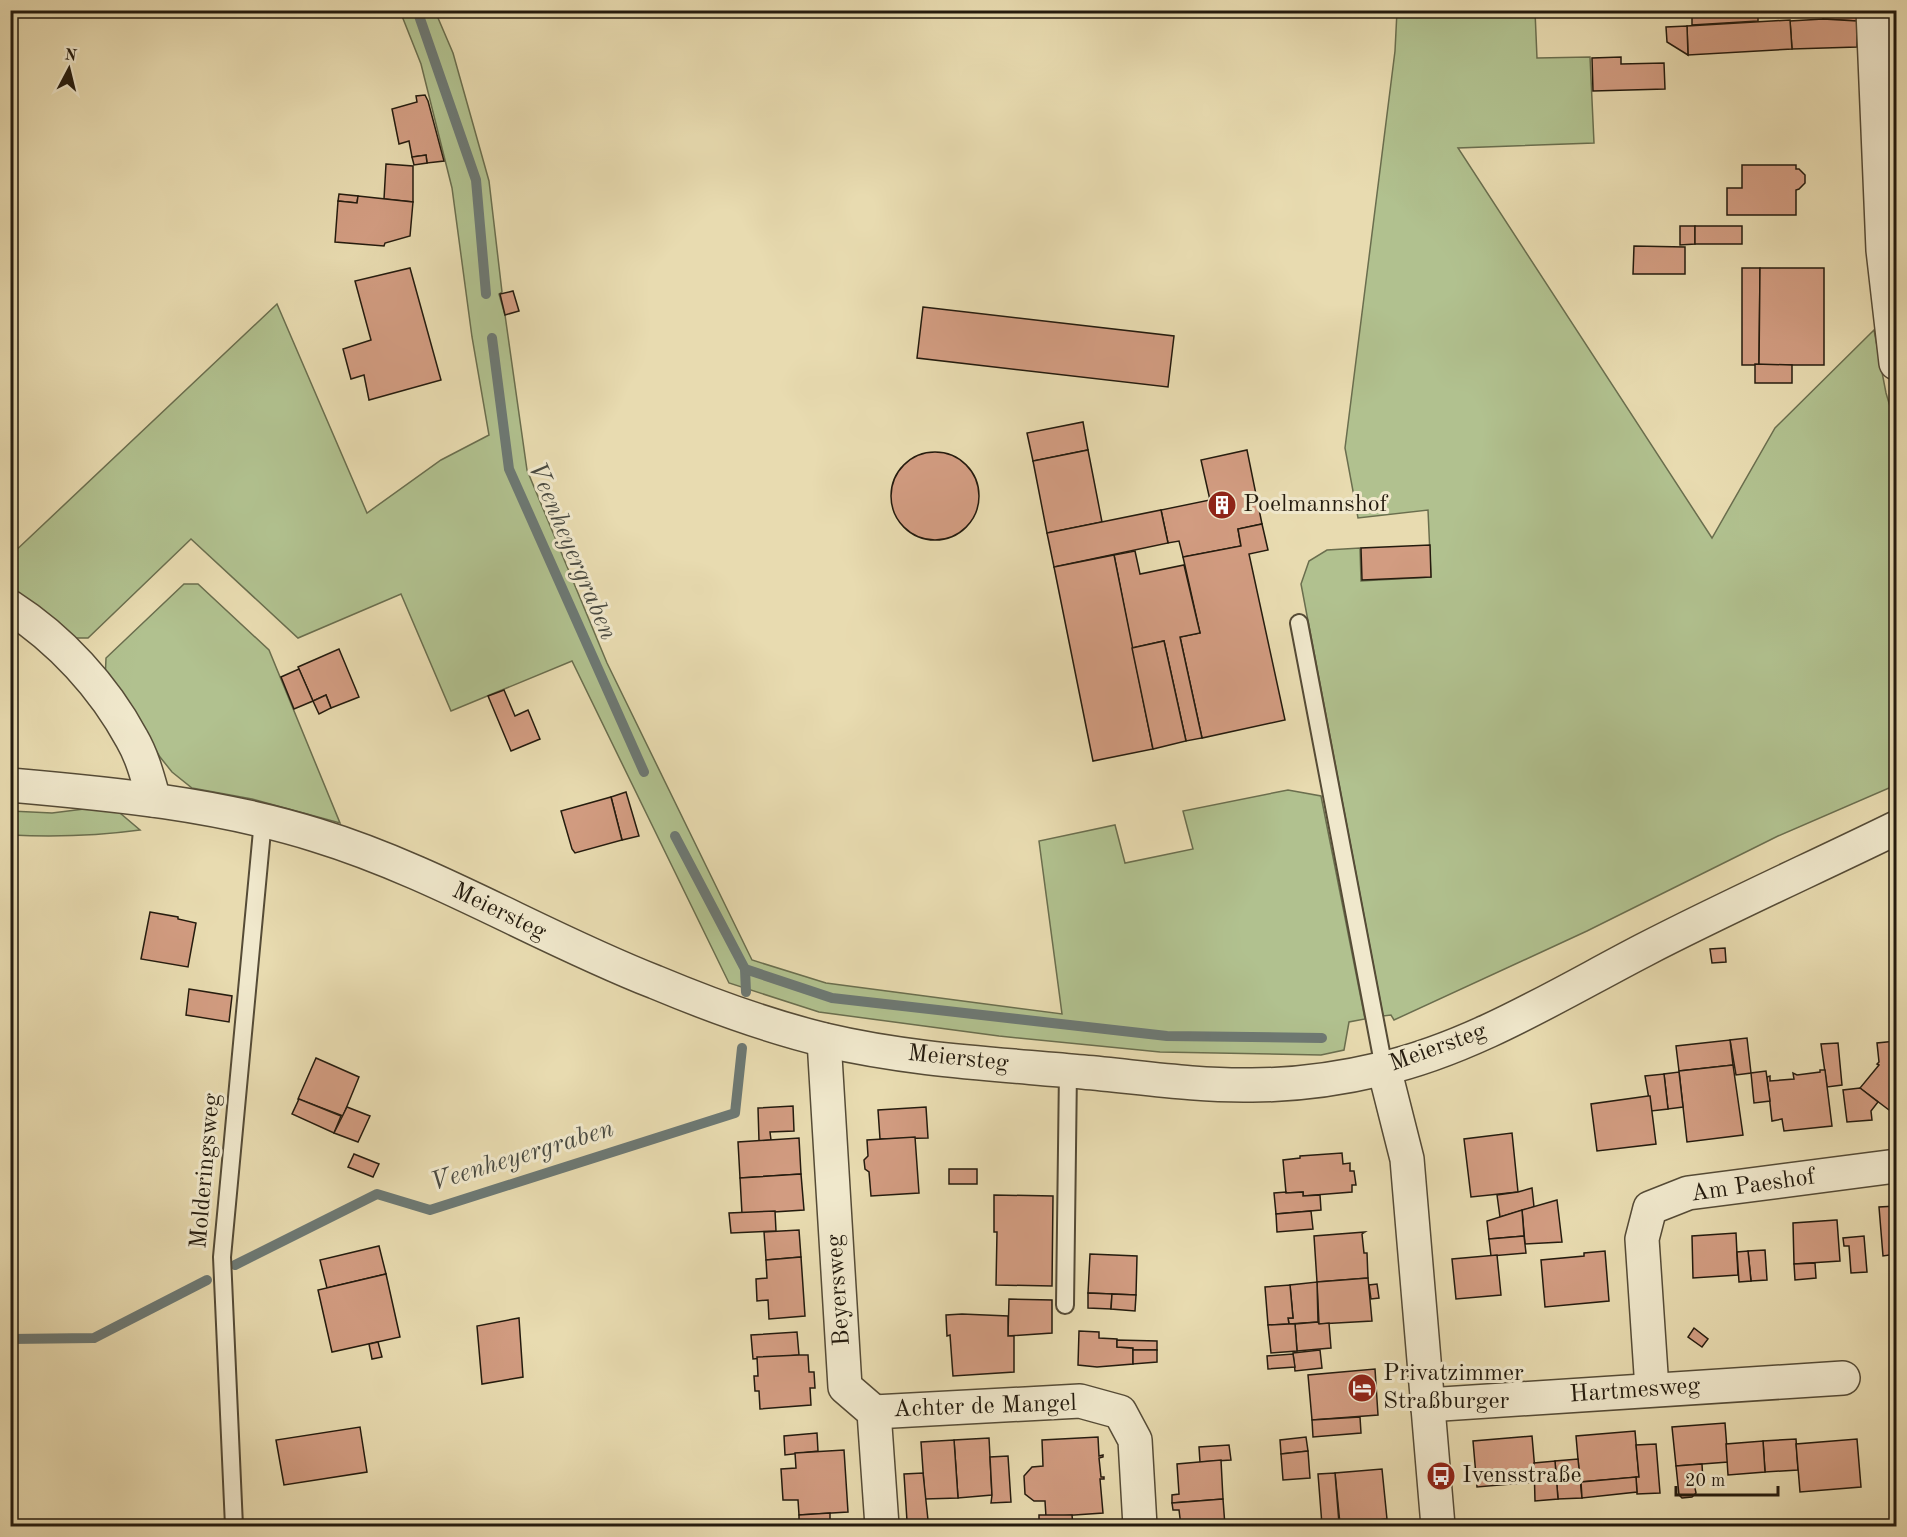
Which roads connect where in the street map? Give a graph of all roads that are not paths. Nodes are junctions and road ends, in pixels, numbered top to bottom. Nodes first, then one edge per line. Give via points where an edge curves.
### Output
1 (1873, 10) edge
2 (1887, 134) edge
3 (1896, 363) edge
4 (10, 607) edge
5 (1299, 623) dead end
6 (10, 785) edge
7 (154, 800) junction
8 (263, 820) junction
9 (1896, 828) edge
10 (824, 1040) junction
11 (1384, 1068) junction
12 (1068, 1070) junction
13 (1896, 1166) edge
14 (1065, 1305) dead end
15 (1843, 1378) dead end
16 (1653, 1389) junction
17 (1427, 1405) junction
18 (874, 1412) junction
19 (234, 1527) edge
20 (882, 1527) edge
21 (1140, 1527) edge
22 (1438, 1527) edge

1 - 2 street
2 - 3 street via 1883,250
4 - 7 street via 56,641 118,714 146,770
5 - 11 lane
6 - 7 street, Meiersteg
7 - 8 street, Meiersteg
8 - 10 street, Meiersteg via 418,873 658,984
8 - 19 lane, Molderingsweg via 222,1257
9 - 11 street, Meiersteg via 1677,933 1472,1039
10 - 12 street, Meiersteg via 922,1056
10 - 18 street, Beyersweg via 845,1387
11 - 12 street, Meiersteg via 1311,1082 1251,1085
11 - 17 street via 1407,1159
12 - 14 lane
13 - 16 street, Am Paeshof via 1688,1193 1650,1208 1642,1239
15 - 16 street, Hartmesweg
16 - 17 street, Hartmesweg
17 - 22 street
18 - 20 street
18 - 21 street, Achter de Mangel via 1080,1401 1120,1412 1135,1440

